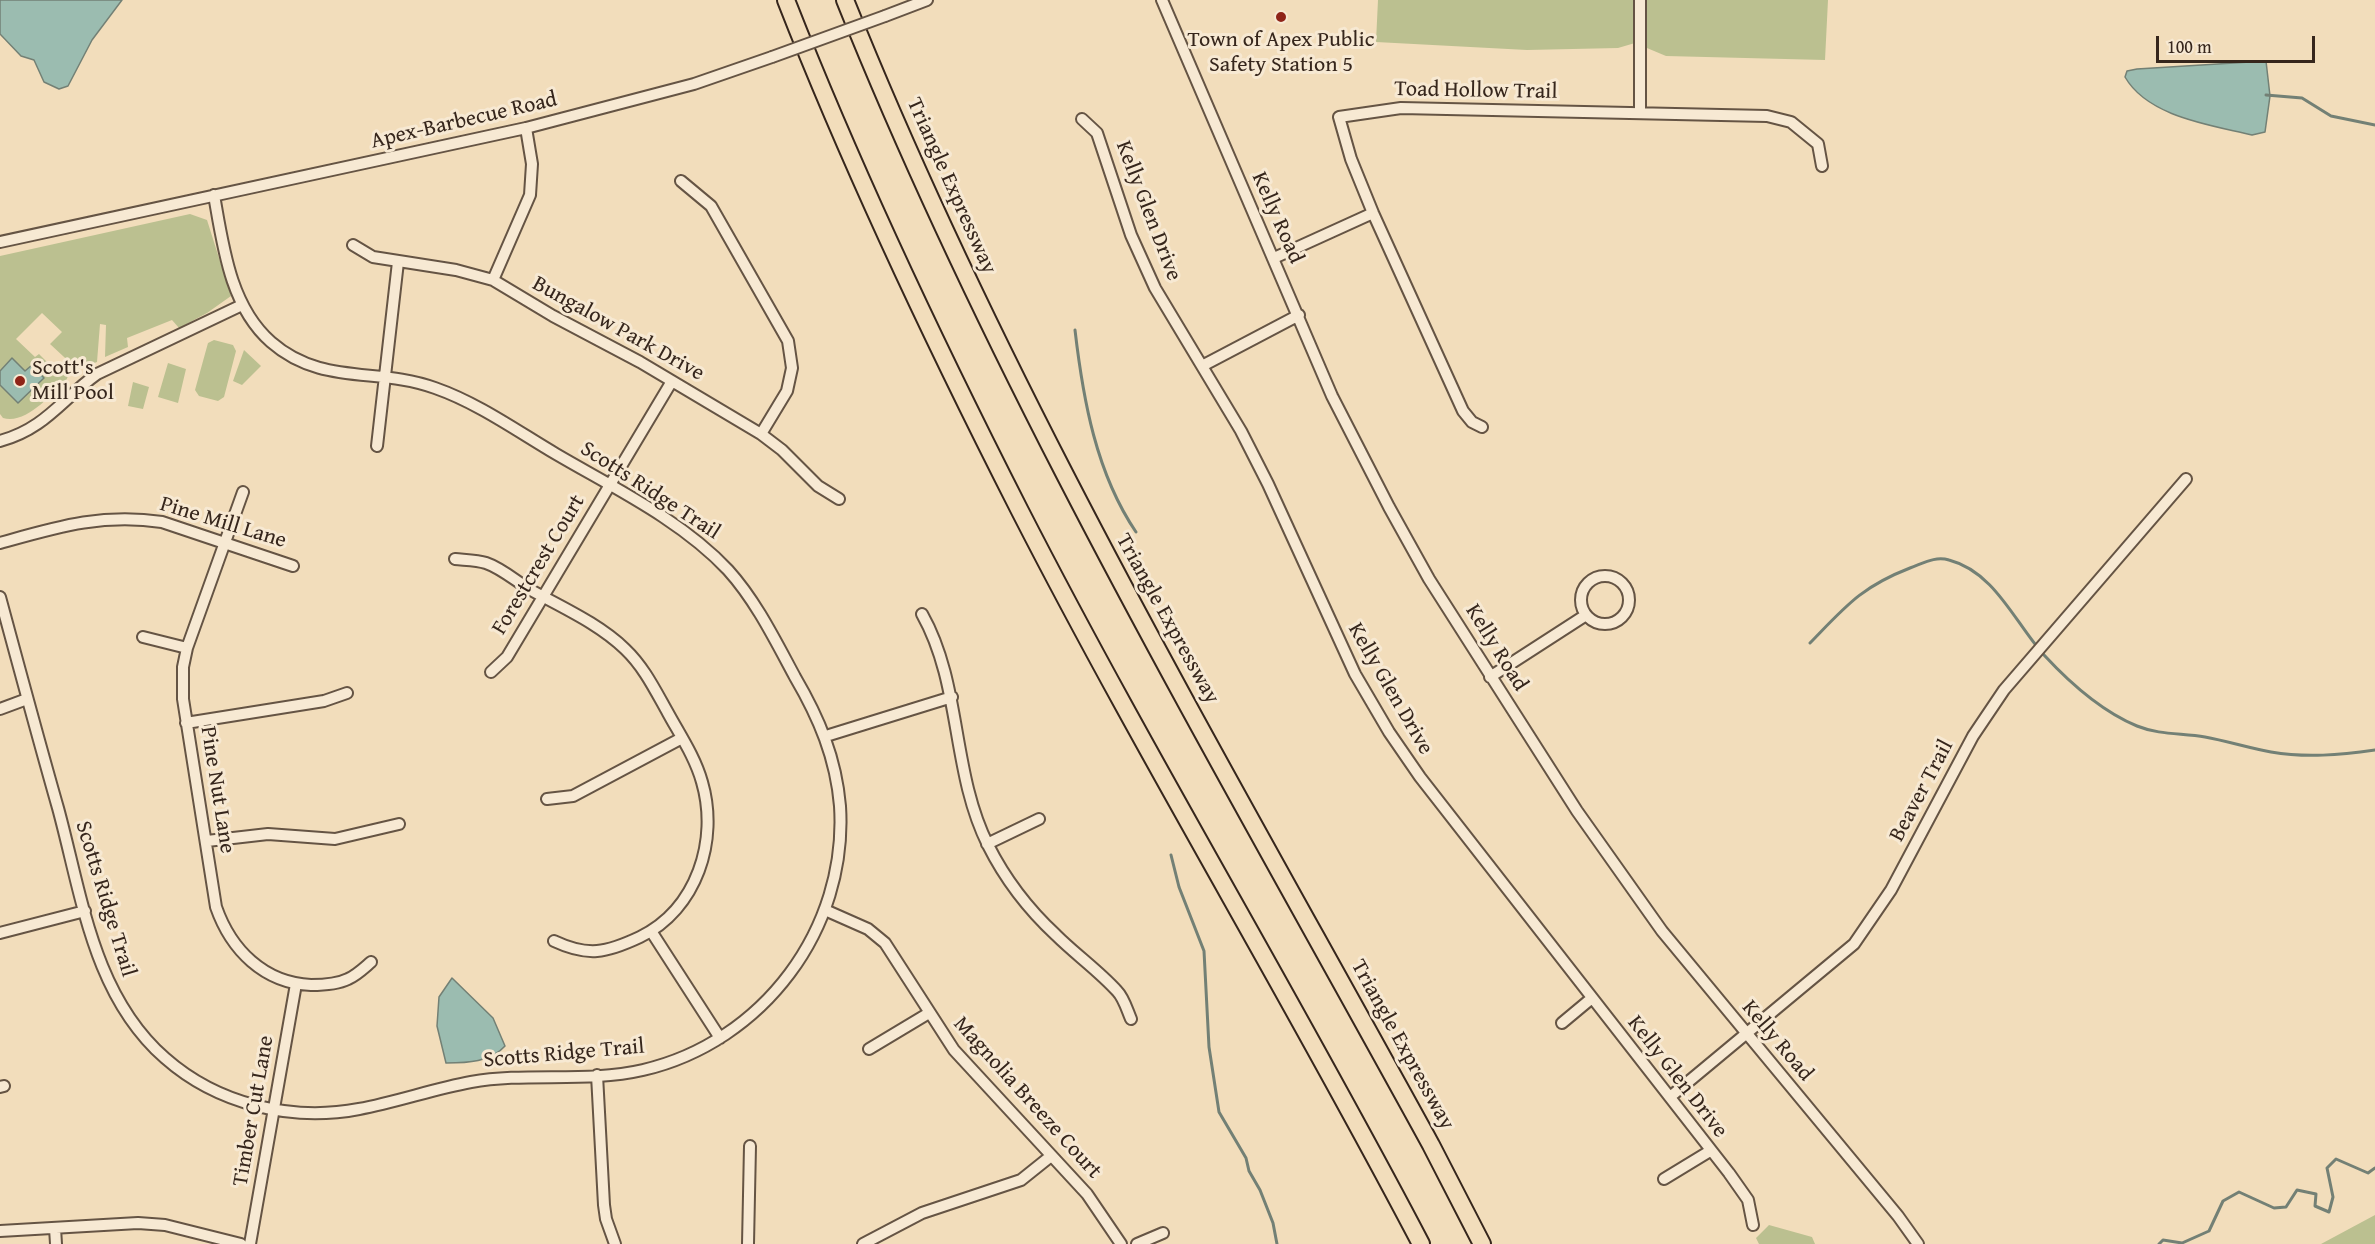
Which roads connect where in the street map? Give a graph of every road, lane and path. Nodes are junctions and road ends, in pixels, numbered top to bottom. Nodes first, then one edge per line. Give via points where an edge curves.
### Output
1 (786, 0) edge
2 (845, 0) edge
3 (927, 0) edge
4 (1162, 0) edge
5 (1640, 0) edge
6 (1641, 113) junction
7 (1082, 119) dead end
8 (526, 128) junction
9 (1822, 166) dead end
10 (681, 181) dead end
11 (214, 195) junction
12 (1373, 213) junction
13 (0, 242) edge
14 (352, 245) dead end
15 (1274, 258) junction
16 (398, 262) junction
17 (493, 280) junction
18 (242, 305) junction
19 (1299, 315) junction
20 (1202, 366) junction
21 (385, 378) junction
22 (672, 381) junction
23 (1482, 427) dead end
24 (761, 434) junction
25 (0, 441) edge
26 (377, 446) dead end
27 (2186, 479) dead end
28 (609, 485) junction
29 (243, 492) dead end
30 (839, 499) dead end
31 (0, 543) edge
32 (223, 543) junction
33 (454, 559) dead end
34 (293, 566) dead end
35 (0, 597) edge
36 (543, 597) junction
37 (922, 614) dead end
38 (1586, 615) junction
39 (143, 637) dead end
40 (188, 648) junction
41 (492, 672) dead end
42 (1490, 676) junction
43 (347, 693) dead end
44 (952, 697) junction
45 (27, 699) junction
46 (0, 709) edge
47 (186, 723) junction
48 (826, 736) junction
49 (682, 738) junction
50 (547, 799) dead end
51 (1039, 819) dead end
52 (399, 824) dead end
53 (207, 842) junction
54 (987, 844) junction
55 (825, 910) junction
56 (85, 911) junction
57 (651, 932) junction
58 (0, 933) edge
59 (554, 941) dead end
60 (371, 962) dead end
61 (296, 984) junction
62 (1592, 998) junction
63 (929, 1013) junction
64 (1131, 1019) dead end
65 (1562, 1023) dead end
66 (1745, 1034) junction
67 (720, 1038) junction
68 (869, 1049) dead end
69 (597, 1075) junction
70 (1670, 1097) junction
71 (274, 1110) junction
72 (750, 1146) dead end
73 (1710, 1151) junction
74 (1051, 1156) junction
75 (1664, 1179) dead end
76 (1753, 1225) dead end
77 (55, 1228) junction
78 (0, 1231) edge
79 (1163, 1233) dead end
80 (56, 1244) edge
81 (241, 1244) edge
82 (250, 1244) edge
83 (615, 1244) edge
84 (748, 1244) edge
85 (863, 1244) edge
86 (1121, 1244) edge
87 (1137, 1244) edge
88 (1421, 1244) edge
89 (1482, 1244) edge
90 (1917, 1244) edge

1 - 88 highway via 888,238 1022,513
2 - 89 highway, Triangle Expressway via 988,324 1080,505
3 - 8 street, Apex-Barbecue Road, bridge via 694,84
4 - 15 street, Kelly Road
5 - 6 street
6 - 9 street, Toad Hollow Trail via 1767,116 1791,122 1818,144
6 - 12 street, Toad Hollow Trail via 1401,108 1339,117
7 - 20 street, Kelly Glen Drive via 1097,133 1131,235 1151,280
8 - 11 street, Apex-Barbecue Road
8 - 17 street via 532,164 530,195
10 - 24 street via 711,206 788,341 792,368 788,391
11 - 13 street, Apex-Barbecue Road
11 - 18 street, Scotts Ridge Trail
12 - 15 street
12 - 23 street, Toad Hollow Trail via 1463,411
14 - 16 street, Bungalow Park Drive via 373,257
15 - 19 street, Kelly Road
16 - 17 street, Bungalow Park Drive
16 - 21 street
17 - 22 street, Bungalow Park Drive
18 - 21 street, Scotts Ridge Trail via 262,333 292,357 329,372
18 - 25 street via 97,374 46,420
19 - 20 street
19 - 42 street, Kelly Road via 1332,396 1389,507
20 - 62 street, Kelly Glen Drive via 1268,484 1354,674 1389,732
21 - 26 street
21 - 28 street, Scotts Ridge Trail via 428,385 468,402
22 - 24 street, Bungalow Park Drive
22 - 28 street, Forestcrest Court
24 - 30 street, Bungalow Park Drive via 818,486
27 - 66 street, Beaver Trail via 2004,690 1973,736 1892,890 1854,944
28 - 36 street, Forestcrest Court
28 - 48 street, Scotts Ridge Trail via 689,535 734,577 757,607
29 - 32 street, Pine Nut Lane
31 - 32 street, Pine Mill Lane via 69,524 122,518 162,522
32 - 34 street, Pine Mill Lane
32 - 40 street, Pine Nut Lane
33 - 36 street via 486,563
35 - 45 street, Scotts Ridge Trail
36 - 41 street, Forestcrest Court via 507,657
36 - 49 street via 626,650 646,673
37 - 44 street via 935,638
38 - 38 street via 1606,624 1620,619 1629,599 1623,584 1609,576 1593,579 1582,591
38 - 42 street
39 - 40 street
40 - 47 street, Pine Nut Lane via 182,683
42 - 66 street, Kelly Road via 1577,811 1662,931
43 - 47 street via 324,701
44 - 48 street
44 - 54 street via 967,790
45 - 46 street
45 - 56 street, Scotts Ridge Trail
47 - 53 street, Pine Nut Lane
48 - 55 street, Scotts Ridge Trail via 836,776 840,820 837,863
49 - 50 street via 573,796
49 - 57 street via 706,795 708,840 699,874 690,890
51 - 54 street
52 - 53 street via 348,837 268,834
53 - 61 street, Pine Nut Lane via 216,907 229,938 252,963
54 - 64 street via 1025,904 1117,991
55 - 63 street, Magnolia Breeze Court via 868,929 885,943
55 - 67 street, Scotts Ridge Trail via 800,960 771,998
56 - 58 street
56 - 71 street, Scotts Ridge Trail via 106,980 150,1044 200,1083
57 - 59 street via 598,951 576,952
57 - 67 street
60 - 61 street, Pine Nut Lane via 341,981
61 - 71 street, Timber Cut Lane
62 - 65 street
62 - 70 street, Kelly Glen Drive
63 - 68 street
63 - 74 street, Magnolia Breeze Court via 954,1050
66 - 70 street, Beaver Trail
66 - 90 street, Kelly Road
67 - 69 street, Scotts Ridge Trail via 662,1064
69 - 71 street, Scotts Ridge Trail via 489,1079 335,1113
69 - 83 street via 604,1205
70 - 73 street, Kelly Glen Drive
71 - 82 street, Timber Cut Lane
72 - 84 street
73 - 75 street
73 - 76 street, Kelly Glen Drive via 1748,1200
74 - 85 street via 1021,1180 922,1214
74 - 86 street, Magnolia Breeze Court via 1097,1207
77 - 78 street
77 - 80 street
77 - 81 street via 165,1225
79 - 87 street

